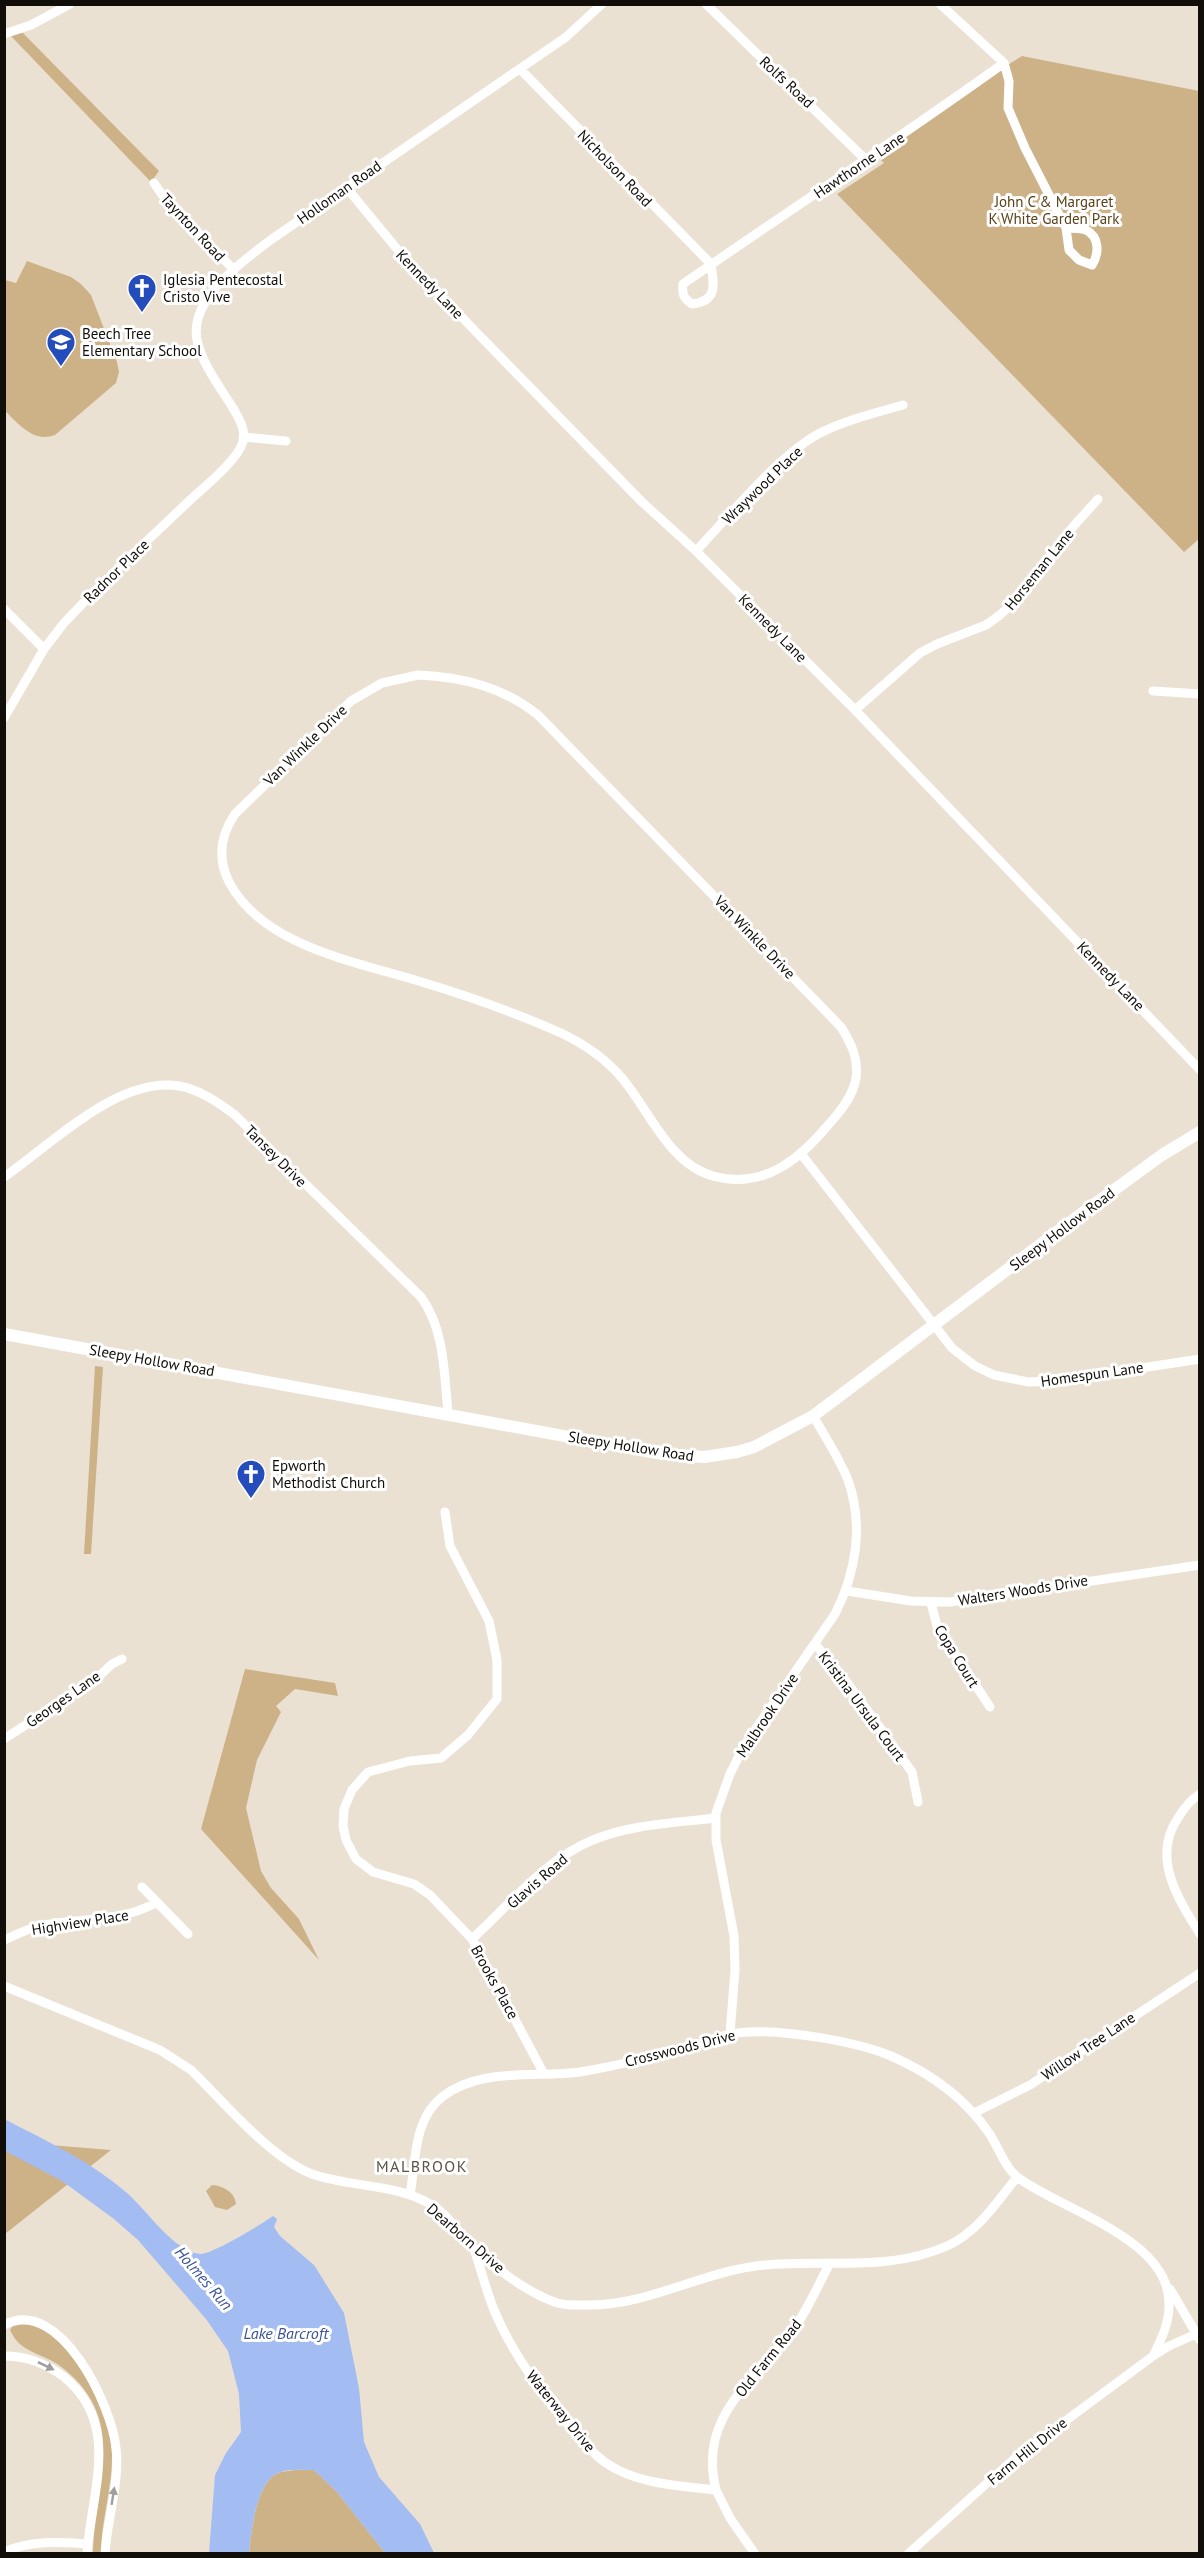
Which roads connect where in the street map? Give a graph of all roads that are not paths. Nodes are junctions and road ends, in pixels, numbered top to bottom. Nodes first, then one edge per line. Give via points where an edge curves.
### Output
1 (70, 4) edge
2 (602, 4) edge
3 (706, 4) edge
4 (940, 4) edge
5 (4, 34) edge
6 (1004, 63) junction
7 (520, 69) junction
8 (867, 161) junction
9 (154, 183) dead end
10 (346, 187) junction
11 (1066, 228) dead end
12 (711, 264) joint
13 (234, 270) junction
14 (903, 405) dead end
15 (243, 437) junction
16 (286, 441) dead end
17 (1098, 500) dead end
18 (696, 551) junction
19 (4, 609) edge
20 (44, 649) junction
21 (1153, 691) dead end
22 (1200, 694) edge
23 (855, 710) junction
24 (4, 718) edge
25 (1200, 1070) edge
26 (1200, 1132) edge
27 (802, 1155) junction
28 (4, 1177) edge
29 (933, 1324) junction
30 (4, 1334) edge
31 (1200, 1359) edge
32 (448, 1413) junction
33 (813, 1416) junction
34 (445, 1512) dead end
35 (1200, 1564) edge
36 (847, 1591) junction
37 (931, 1603) junction
38 (815, 1644) junction
39 (122, 1659) dead end
40 (990, 1707) dead end
41 (4, 1739) edge
42 (1200, 1794) edge
43 (918, 1802) dead end
44 (716, 1818) junction
45 (142, 1887) dead end
46 (156, 1903) junction
47 (188, 1934) dead end
48 (1200, 1934) edge
49 (472, 1939) junction
50 (4, 1940) edge
51 (1200, 1973) edge
52 (4, 1986) edge
53 (730, 2034) junction
54 (544, 2074) junction
55 (974, 2114) junction
56 (1017, 2177) junction
57 (410, 2195) junction
58 (473, 2248) junction
59 (830, 2263) junction
60 (1165, 2279) junction
61 (4, 2325) edge
62 (1198, 2337) edge
63 (4, 2356) edge
64 (1153, 2356) junction
65 (716, 2490) junction
66 (87, 2549) edge
67 (4, 2552) edge
68 (105, 2553) edge
69 (755, 2553) edge
70 (908, 2553) edge

1 - 5 street
2 - 7 street, Holloman Road via 566,37
3 - 8 street, Rolfs Road
4 - 6 street
6 - 8 street, Hawthorne Lane
6 - 11 street via 1009,81 1008,108
7 - 10 street, Holloman Road
7 - 12 street, Nicholson Road
8 - 12 street, Hawthorne Lane
9 - 13 street, Taynton Road
10 - 13 street, Holloman Road
10 - 18 street, Kennedy Lane via 396,248 472,328 642,502
13 - 15 street, Holloman Road via 205,300 196,328 202,354 240,422
14 - 18 street, Wraywood Place via 837,425 806,442
15 - 16 street
15 - 20 street, Radnor Place via 236,454 82,603
17 - 23 street, Horseman Lane via 1000,615 986,625 920,653
18 - 23 street, Kennedy Lane
19 - 20 street
20 - 24 street, Radnor Place
21 - 22 street
23 - 25 street, Kennedy Lane
26 - 29 main road, Sleepy Hollow Road via 1162,1155
27 - 27 street, Van Winkle Drive via 852,1091 856,1066 849,1039 831,1015 538,715 509,695 436,676 410,676 382,683 343,708 227,825 221,849 225,874 244,903 279,933 347,959 498,1006 589,1048 621,1077 675,1151 702,1172 740,1180 768,1173
27 - 29 street
28 - 32 street, Tansey Drive via 90,1113 130,1090 178,1086 200,1094 235,1115 421,1297 436,1323
29 - 31 street, Homespun Lane via 952,1348 975,1366 1022,1382 1057,1381
29 - 33 main road, Sleepy Hollow Road
30 - 32 main road, Sleepy Hollow Road
32 - 33 main road, Sleepy Hollow Road via 663,1454 704,1457 754,1447
33 - 36 street, Malbrook Drive via 843,1470 853,1500 856,1552
34 - 49 street, Brooks Place via 450,1546 489,1621 497,1660 497,1699 468,1735 441,1758 368,1772 352,1791 344,1809 343,1826 356,1858 374,1872 414,1884 430,1894
35 - 37 street, Walters Woods Drive
36 - 37 street, Walters Woods Drive
36 - 38 street, Malbrook Drive
37 - 40 street, Copa Court via 937,1626
38 - 43 street, Kristina Ursula Court via 912,1772
38 - 44 street, Malbrook Drive via 744,1746
39 - 41 street, Georges Lane
42 - 48 street via 1175,1821 1167,1863 1174,1890
44 - 49 street, Glavis Road via 611,1834 573,1849 548,1867
44 - 53 street, Malbrook Drive via 716,1840 734,1936
45 - 46 street
46 - 47 street
46 - 50 street, Highview Place via 117,1918 39,1926
49 - 54 street, Brooks Place
51 - 55 street, Willow Tree Lane via 1030,2085
52 - 57 street, Dearborn Drive via 177,2059 291,2163 329,2179
53 - 54 street, Crosswoods Drive via 614,2065
53 - 55 street, Crosswoods Drive via 801,2036 875,2051 934,2079
54 - 57 street, Crosswoods Drive via 491,2078 457,2087 443,2096 424,2120
55 - 56 street, Crosswoods Drive
56 - 59 street, Dearborn Drive via 985,2216 949,2245 895,2260
56 - 60 street, Crosswoods Drive via 1125,2238
57 - 58 street, Dearborn Drive via 435,2208
58 - 59 street, Dearborn Drive via 523,2285 570,2306 645,2298 763,2265
58 - 65 street, Waterway Drive via 494,2309 521,2361 544,2396 596,2454 618,2470 644,2480
59 - 65 street, Old Farm Road via 801,2318 744,2385 723,2418 713,2451
60 - 62 street, Crosswoods Drive
60 - 64 street via 1170,2304 1168,2317
68 -> 61 street via 116,2473 115,2435 97,2391 72,2348 39,2322 19,2319
62 - 64 street
63 -> 66 street via 44,2364 69,2382 94,2422 99,2478
64 - 70 street, Farm Hill Drive via 1014,2459
65 - 69 street
66 - 67 street via 43,2542

